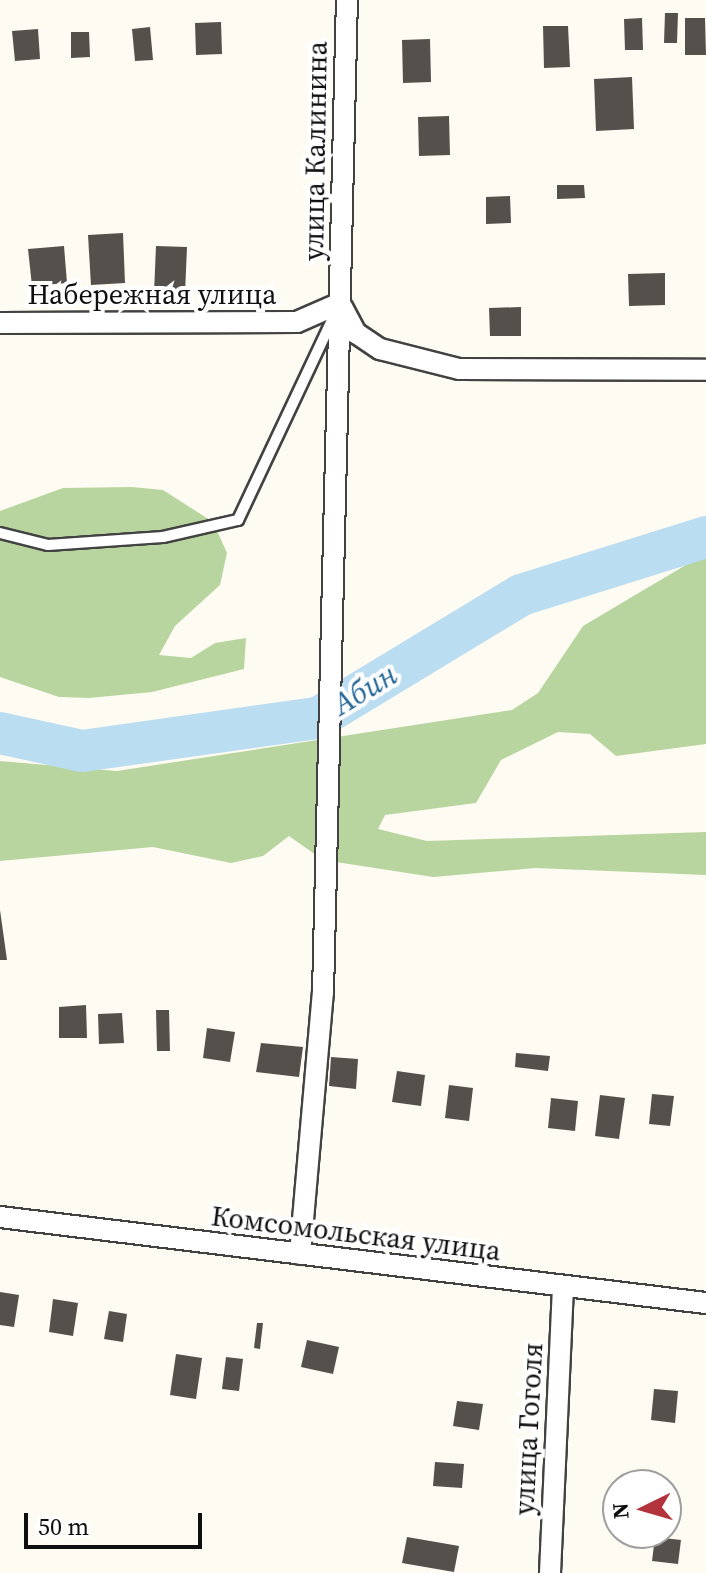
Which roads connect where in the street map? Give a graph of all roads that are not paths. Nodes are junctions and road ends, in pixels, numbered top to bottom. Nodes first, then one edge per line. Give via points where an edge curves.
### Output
1 (347, 0) edge
2 (340, 303) junction
3 (0, 323) edge
4 (706, 370) edge
5 (0, 533) edge
6 (0, 1217) edge
7 (300, 1254) junction
8 (563, 1287) junction
9 (706, 1303) edge
10 (550, 1573) edge

1 - 2 street, улица Калинина
2 - 3 street, Набережная улица via 297,322
2 - 4 street via 356,333 380,349 459,369
2 - 5 lane via 238,520 163,537 48,545
2 - 7 street, улица Калинина via 326,881
6 - 7 street, Комсомольская улица
7 - 8 street, Комсомольская улица
8 - 9 street, Комсомольская улица
8 - 10 street, улица Гоголя

